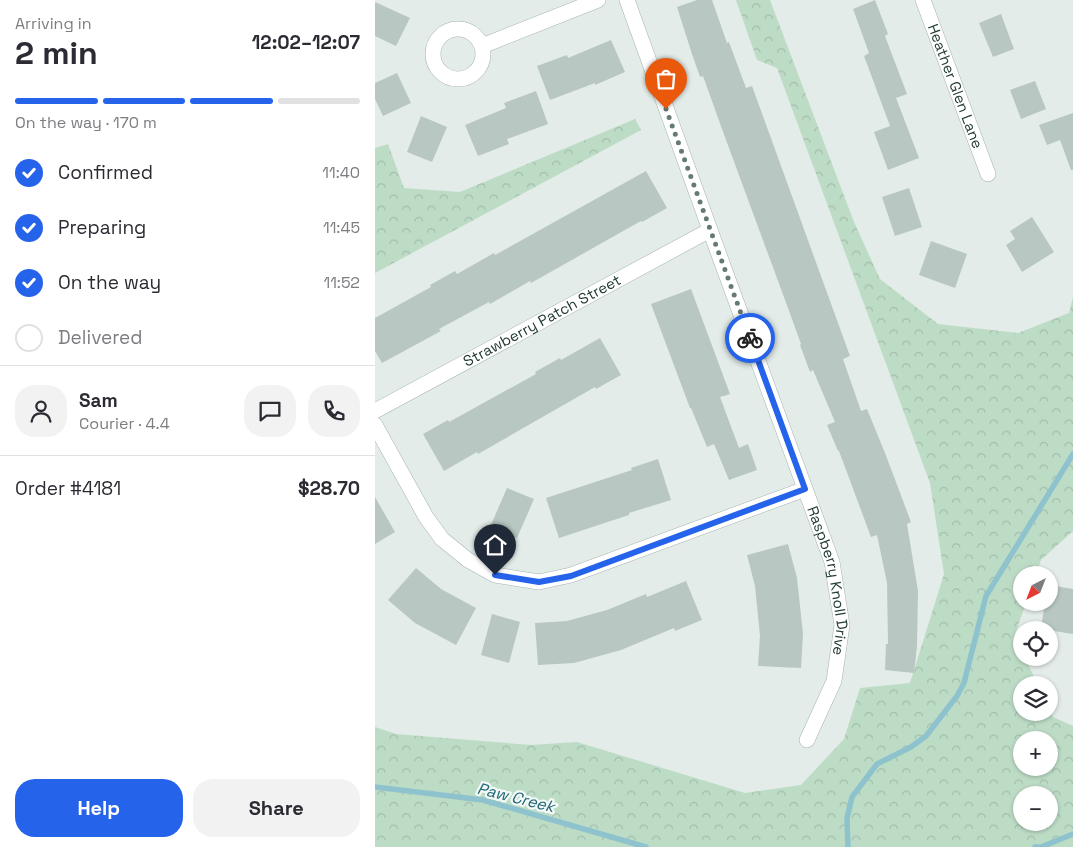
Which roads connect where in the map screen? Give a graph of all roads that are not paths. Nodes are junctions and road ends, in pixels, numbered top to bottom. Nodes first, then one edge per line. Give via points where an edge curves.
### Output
1 (598, 0) edge
2 (627, 0) edge
3 (923, 0) edge
4 (482, 46) dead end
5 (988, 174) dead end
6 (710, 230) junction
7 (375, 411) edge
8 (375, 425) edge
9 (805, 489) junction
10 (807, 740) dead end

1 - 4 street
2 - 6 street, Raspberry Knoll Drive
3 - 5 street, Heather Glen Lane
6 - 7 street, Strawberry Patch Street
6 - 9 street, Raspberry Knoll Drive
8 - 9 street via 442,539 468,560 495,575 539,582 571,576
9 - 10 street, Raspberry Knoll Drive via 833,562 842,625 834,681

